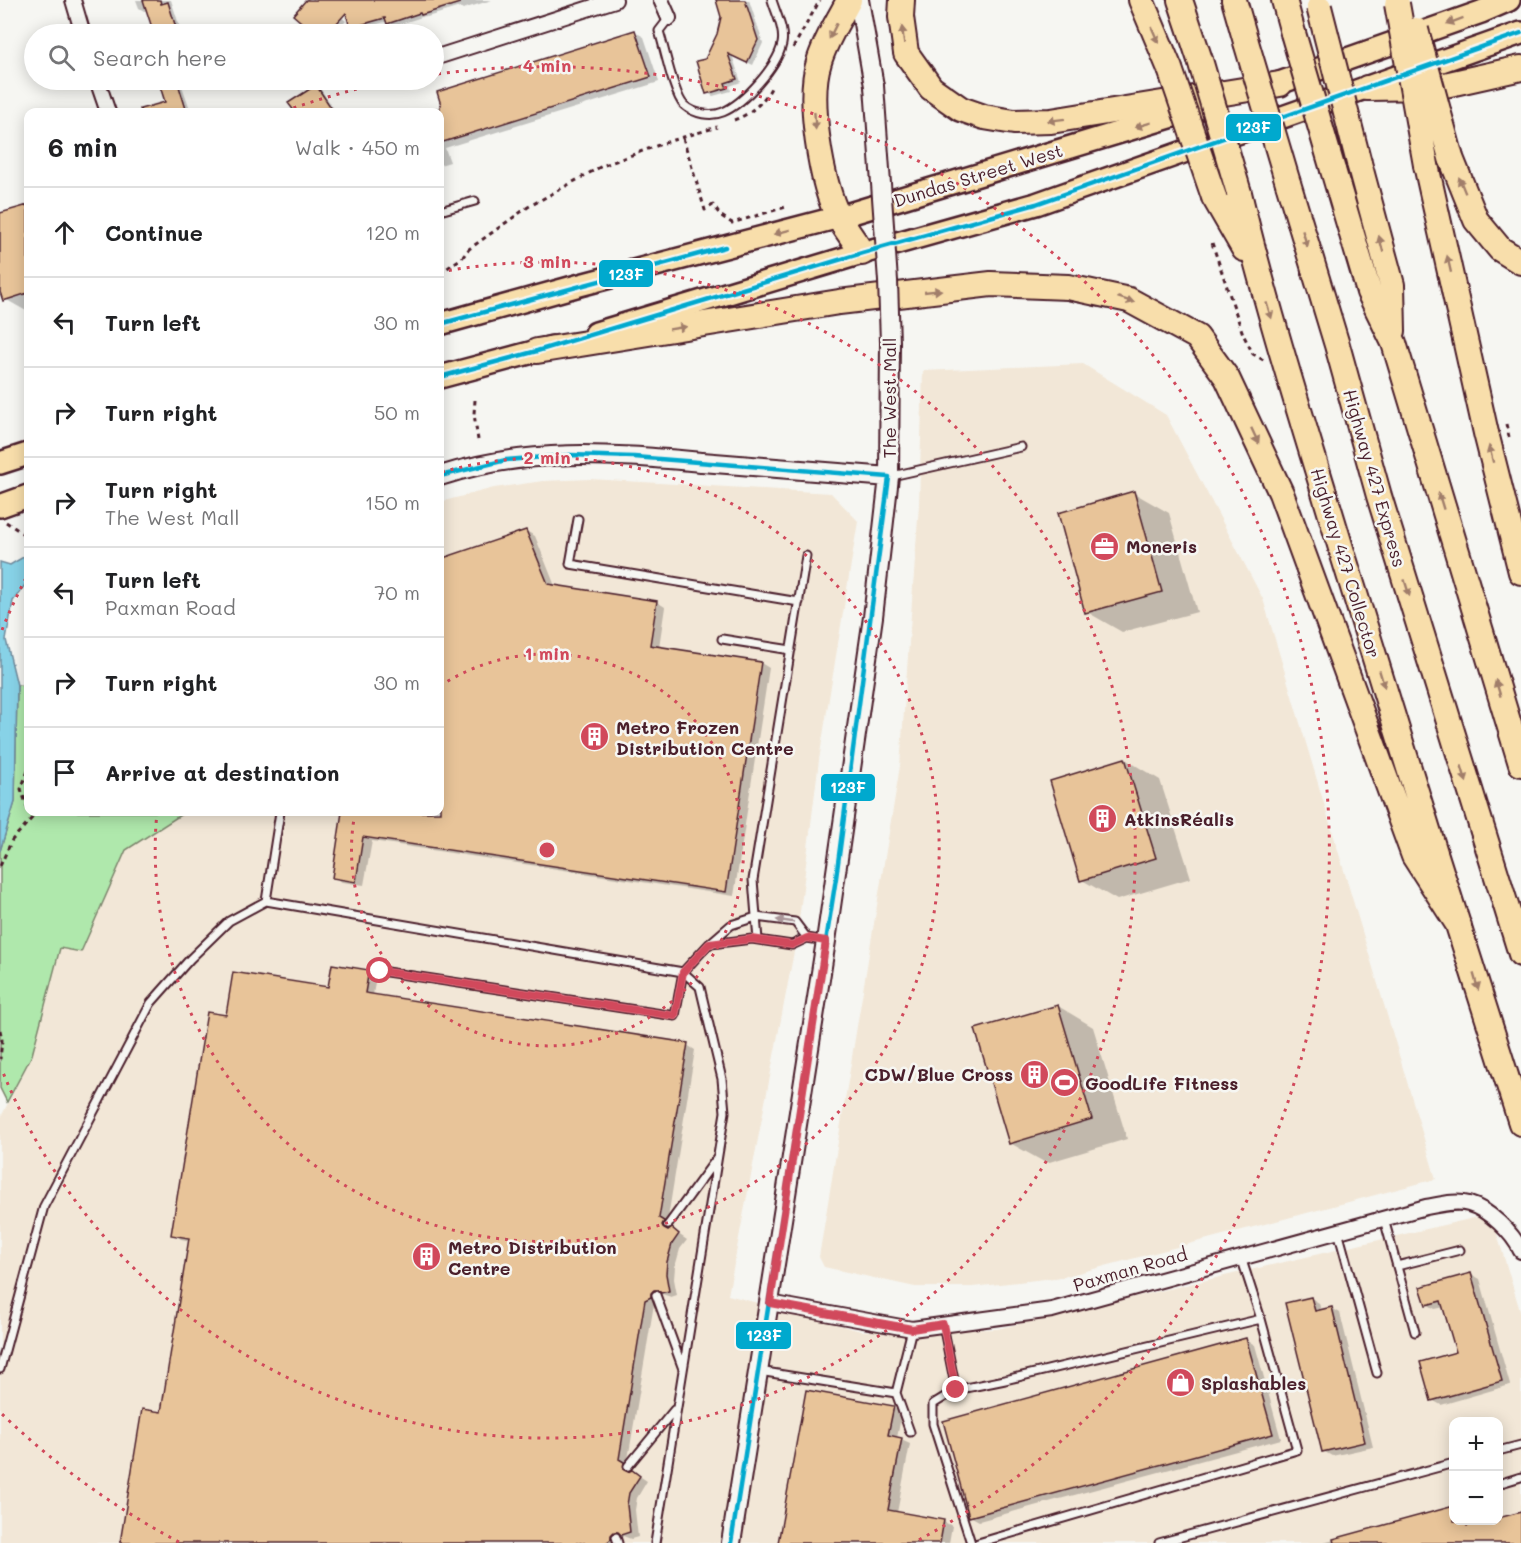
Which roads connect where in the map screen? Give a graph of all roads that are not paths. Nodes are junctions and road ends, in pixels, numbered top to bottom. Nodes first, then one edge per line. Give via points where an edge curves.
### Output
1 (73, 0) edge
2 (615, 0) edge
3 (661, 0) edge
4 (772, 0) edge
5 (849, 0) edge
6 (859, 0) edge
7 (902, 0) edge
8 (1141, 0) edge
9 (1234, 0) edge
10 (1284, 0) edge
11 (1509, 0) edge
12 (1402, 2) edge
13 (1318, 4) edge
14 (1183, 5) edge
15 (669, 18) joint
16 (80, 24) edge
17 (1521, 33) edge
18 (444, 55) edge
19 (1521, 68) edge
20 (1280, 84) junction
21 (1367, 88) junction
22 (100, 90) edge
23 (107, 108) edge
24 (475, 201) dead end
25 (444, 210) edge
26 (838, 217) junction
27 (862, 253) junction
28 (1521, 262) edge
29 (1258, 273) junction
30 (444, 323) edge
31 (1394, 343) junction
32 (537, 351) junction
33 (444, 375) edge
34 (1021, 447) dead end
35 (24, 455) edge
36 (0, 463) edge
37 (444, 475) edge
38 (889, 477) junction
39 (578, 519) dead end
40 (806, 556) dead end
41 (1521, 572) edge
42 (799, 602) junction
43 (722, 639) dead end
44 (791, 650) junction
45 (1521, 764) edge
46 (279, 816) edge
47 (266, 901) junction
48 (756, 917) junction
49 (1459, 926) junction
50 (807, 938) junction
51 (758, 940) junction
52 (826, 941) junction
53 (709, 944) junction
54 (1521, 954) edge
55 (380, 971) dead end
56 (683, 972) junction
57 (1521, 1123) edge
58 (719, 1156) junction
59 (1384, 1219) junction
60 (668, 1225) dead end
61 (1338, 1231) junction
62 (1460, 1250) dead end
63 (1521, 1251) edge
64 (1241, 1257) junction
65 (1397, 1266) junction
66 (656, 1295) dead end
67 (770, 1303) junction
68 (1261, 1319) junction
69 (943, 1324) junction
70 (912, 1329) junction
71 (1415, 1332) dead end
72 (0, 1370) edge
73 (683, 1370) junction
74 (759, 1371) junction
75 (1377, 1373) dead end
76 (956, 1390) junction
77 (896, 1393) junction
78 (676, 1408) junction
79 (909, 1432) dead end
80 (1521, 1445) edge
81 (1503, 1450) edge
82 (1449, 1464) edge
83 (628, 1466) dead end
84 (1521, 1477) edge
85 (1503, 1482) edge
86 (655, 1543) edge
87 (731, 1543) edge
88 (971, 1543) edge
89 (978, 1543) edge
90 (1159, 1543) edge

1 - 16 street
2 - 18 street
3 - 15 street
4 - 15 lane via 783,34 777,57 748,95 723,112 706,115 683,104 678,94 659,31
5 -> 26 highway via 818,62 814,102 817,145
6 - 38 main road, The West Mall, bridge via 874,86 888,280
20 -> 7 highway via 1051,121 1014,122 984,117 962,109 931,88 906,52
8 -> 29 highway, bridge via 1170,69 1214,197
9 -> 54 highway, Highway 427 Express, bridge via 1379,496
10 - 31 highway, bridge via 1369,292
11 -> 20 main road, Dundas Street West
28 -> 12 highway, bridge via 1500,249 1476,220 1451,158
41 -> 12 highway, bridge via 1426,165
31 -> 13 highway, bridge via 1392,285
14 - 29 highway, Highway 427 Collector, bridge
17 - 21 main road
19 - 21 highway via 1436,87
20 -> 26 main road, Dundas Street West
21 - 27 main road via 1036,204
22 - 23 street
24 - 25 lane
26 - 27 highway
26 -> 30 main road, Dundas Street West
27 - 32 main road
29 -> 49 highway, Highway 427 Collector
45 -> 31 highway
32 - 33 main road
32 -> 49 highway via 839,302 991,284 1068,286 1129,300 1197,337 1227,378 1281,493 1414,856
34 - 38 lane
35 - 36 main road
37 - 38 main road via 507,460 603,454
38 - 52 main road, The West Mall
39 - 42 lane via 570,564
40 - 42 lane
42 - 44 lane
43 - 44 lane
44 - 48 lane via 753,880
46 - 47 lane
47 - 56 lane
47 - 72 lane via 229,921 151,1004 44,1206
50 -> 48 lane via 795,922
48 - 51 lane
48 - 53 lane via 731,925
49 -> 57 highway, Highway 427 Collector
50 - 51 lane via 792,945
50 - 52 lane
51 - 53 lane
52 - 67 main road, The West Mall
53 - 56 lane
55 - 56 lane via 675,1016
56 - 58 lane via 700,987 722,1079 725,1112
58 - 60 lane
58 - 73 lane
59 - 61 street, Paxman Road
59 - 63 street, Paxman Road via 1438,1205 1470,1204 1493,1217
59 - 65 lane
61 - 64 street, Paxman Road
61 - 75 lane
62 - 65 lane
64 - 68 lane
64 - 69 street, Paxman Road via 1052,1310
65 - 71 lane
66 - 73 lane
67 - 70 street, Paxman Road
67 - 74 main road, The West Mall
68 - 76 lane
68 - 89 lane via 1297,1450
69 - 70 street, Paxman Road
69 - 76 lane
70 - 77 lane
73 - 78 lane
74 - 77 lane
74 - 87 main road, The West Mall
76 - 88 lane via 933,1404 933,1424
77 - 79 lane
78 - 83 lane
78 - 86 lane
80 - 81 lane
82 - 90 lane
84 - 85 lane

